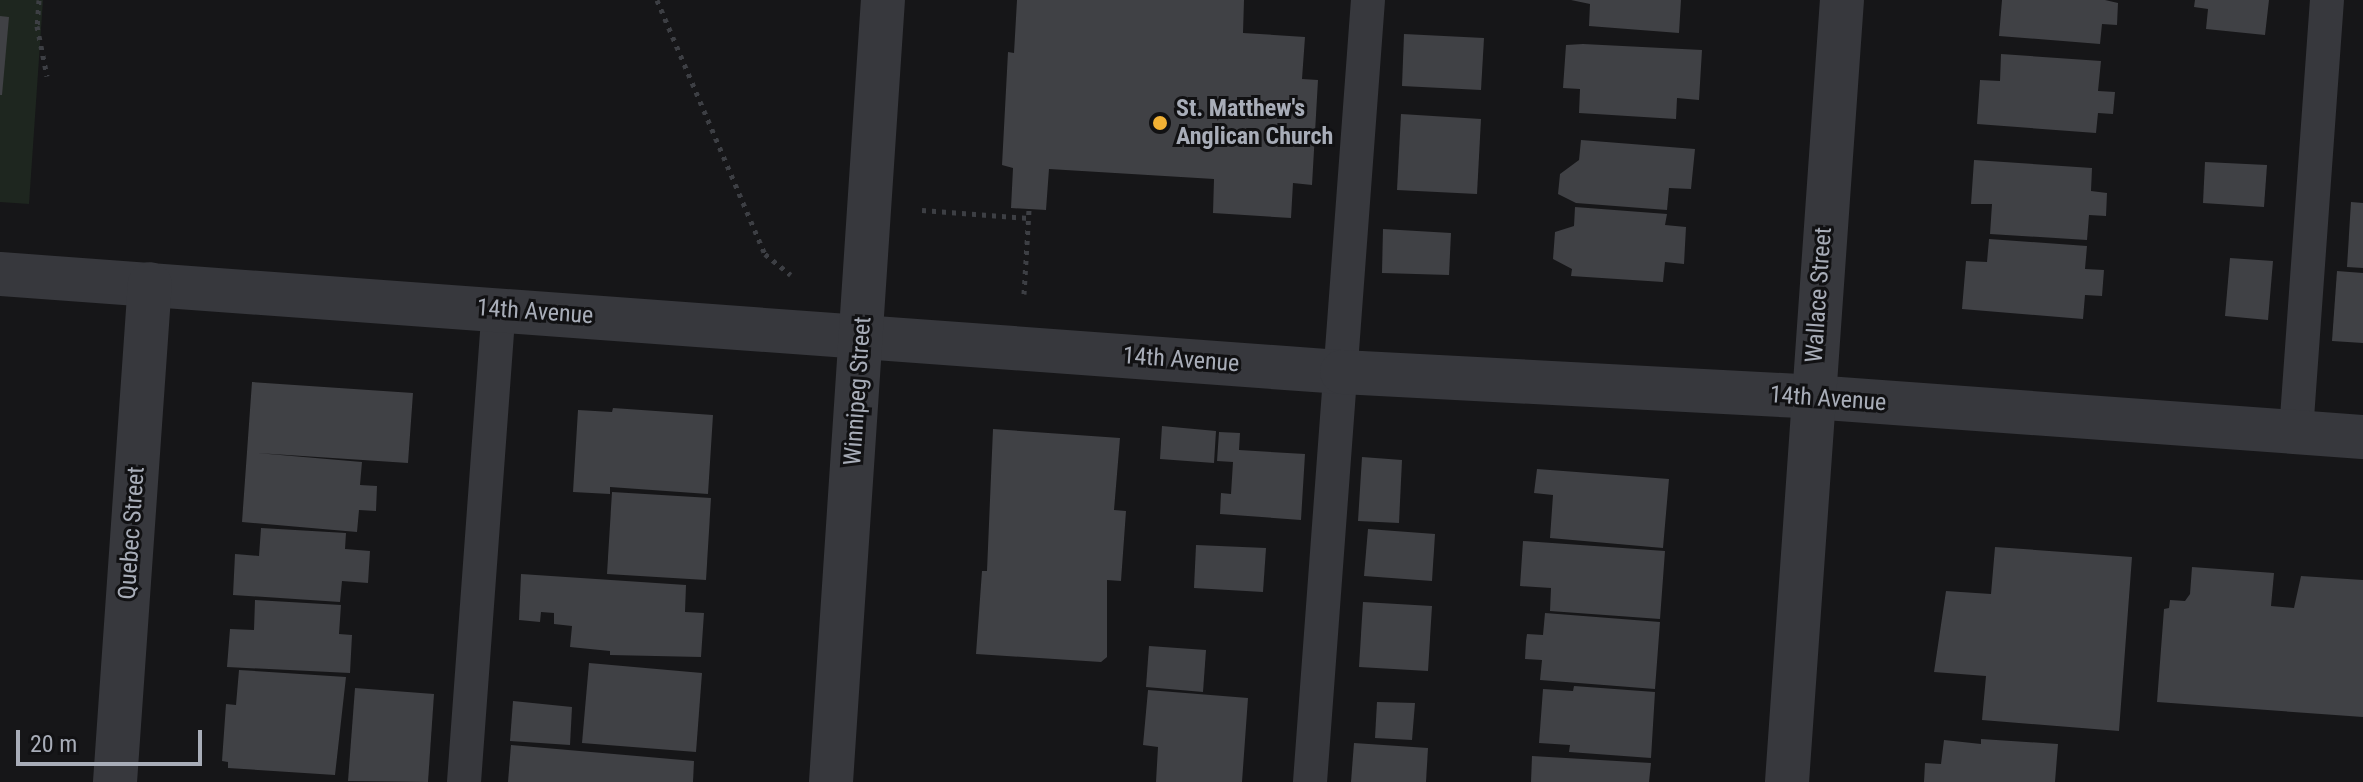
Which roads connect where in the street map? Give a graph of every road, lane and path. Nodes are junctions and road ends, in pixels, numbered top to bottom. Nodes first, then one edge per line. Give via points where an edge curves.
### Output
1 (39, 0) edge
2 (657, 0) edge
3 (883, 0) edge
4 (1368, 0) edge
5 (1842, 0) edge
6 (2327, 0) edge
7 (47, 76) dead end
8 (870, 206) junction
9 (1029, 210) dead end
10 (1029, 218) junction
11 (0, 274) edge
12 (150, 284) junction
13 (499, 310) junction
14 (862, 335) junction
15 (1021, 347) junction
16 (1342, 372) junction
17 (1812, 397) junction
18 (2296, 432) junction
19 (2363, 437) edge
20 (115, 782) edge
21 (464, 782) edge
22 (831, 782) edge
23 (1310, 782) edge
24 (1787, 782) edge

1 - 7 path via 37,26
2 - 14 path via 765,254
3 - 8 street, Winnipeg Street
4 - 16 lane
5 - 17 street, Wallace Street
6 - 18 lane
8 - 10 path
8 - 14 street, Winnipeg Street
9 - 10 path
10 - 15 path
11 - 12 street, 14th Avenue
12 - 13 street, 14th Avenue
12 - 20 street, Quebec Street
13 - 14 street, 14th Avenue
13 - 21 lane
14 - 15 street, 14th Avenue
14 - 22 street, Winnipeg Street
15 - 16 street, 14th Avenue
16 - 17 street, 14th Avenue
16 - 23 lane
17 - 18 street, 14th Avenue
17 - 24 street, Wallace Street
18 - 19 street, 14th Avenue

